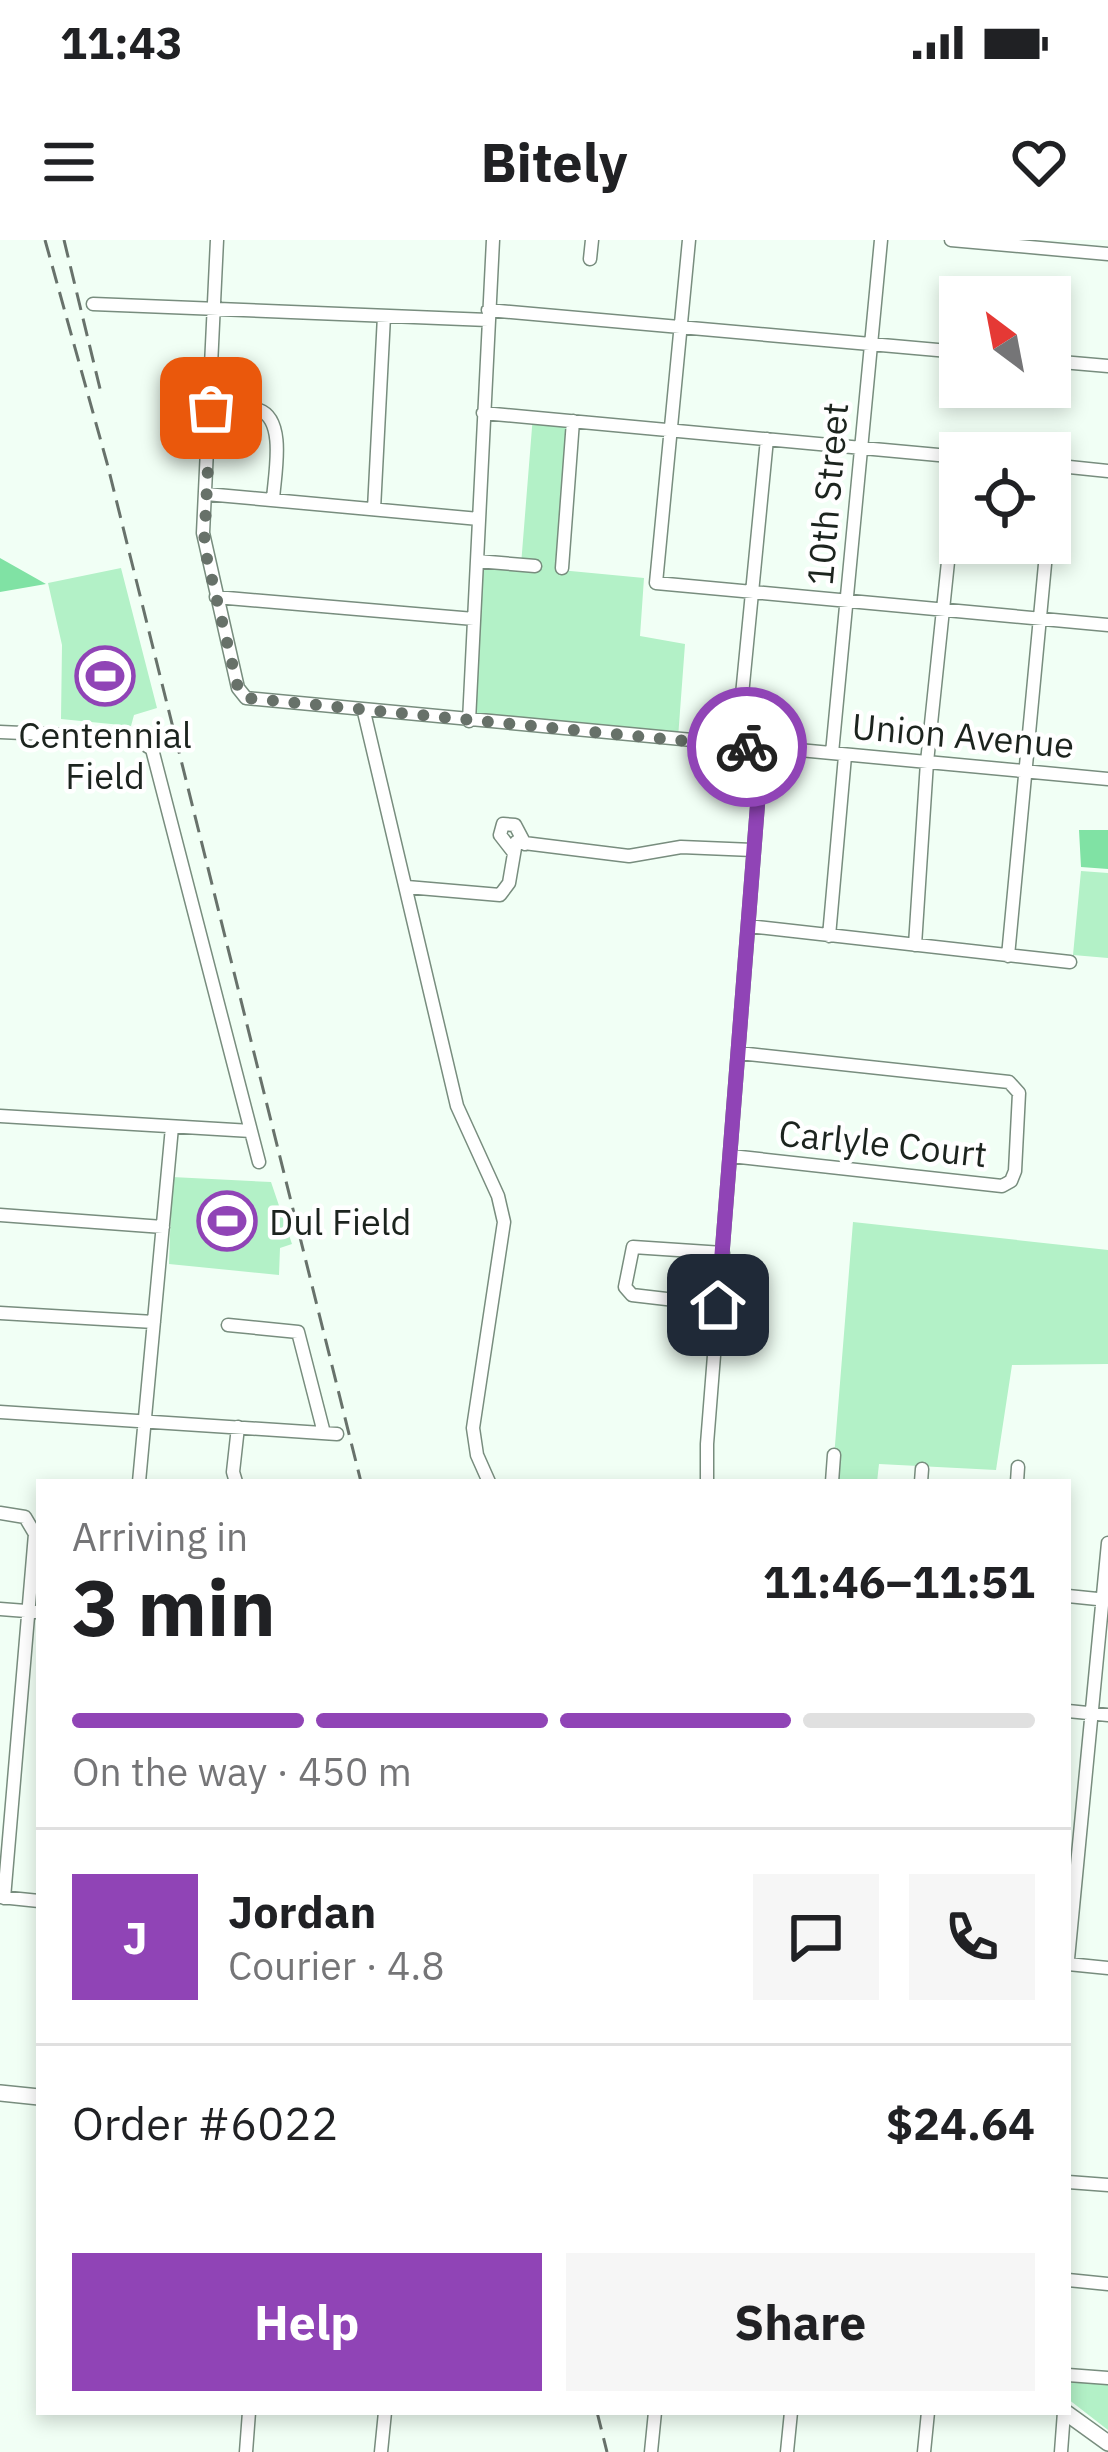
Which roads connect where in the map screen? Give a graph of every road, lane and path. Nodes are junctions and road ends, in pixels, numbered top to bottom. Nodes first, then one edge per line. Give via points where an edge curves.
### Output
1 (217, 240) edge
2 (493, 240) edge
3 (592, 240) edge
4 (688, 240) edge
5 (881, 240) edge
6 (951, 240) edge
7 (1108, 254) edge
8 (590, 259) dead end
9 (93, 304) dead end
10 (215, 309) junction
11 (488, 315) junction
12 (384, 316) junction
13 (680, 327) junction
14 (871, 343) junction
15 (939, 350) edge
16 (1071, 363) edge
17 (1108, 366) edge
18 (211, 408) junction
19 (483, 413) junction
20 (573, 421) junction
21 (670, 430) junction
22 (767, 439) junction
23 (861, 447) junction
24 (939, 455) edge
25 (1071, 468) edge
26 (1108, 471) edge
27 (206, 494) junction
28 (273, 500) junction
29 (374, 509) junction
30 (478, 519) junction
31 (476, 561) junction
32 (950, 564) edge
33 (1044, 564) edge
34 (535, 566) dead end
35 (562, 568) dead end
36 (752, 592) junction
37 (216, 597) junction
38 (847, 601) junction
39 (946, 610) junction
40 (474, 619) junction
41 (1040, 619) junction
42 (1108, 625) edge
43 (364, 712) junction
44 (469, 721) junction
45 (0, 732) edge
46 (737, 746) junction
47 (762, 748) junction
48 (838, 754) junction
49 (927, 762) junction
50 (1023, 772) junction
51 (1108, 778) edge
52 (753, 850) junction
53 (406, 886) junction
54 (748, 926) junction
55 (830, 936) junction
56 (915, 945) junction
57 (1008, 956) junction
58 (1070, 962) dead end
59 (740, 1053) junction
60 (0, 1116) edge
61 (172, 1127) junction
62 (250, 1131) junction
63 (731, 1156) junction
64 (260, 1162) dead end
65 (0, 1215) edge
66 (163, 1227) junction
67 (723, 1253) junction
68 (718, 1305) junction
69 (0, 1312) edge
70 (154, 1322) junction
71 (228, 1325) dead end
72 (0, 1412) edge
73 (146, 1420) junction
74 (238, 1427) junction
75 (834, 1454) dead end
76 (1018, 1466) dead end
77 (139, 1479) edge
78 (235, 1479) edge
79 (488, 1479) edge
80 (707, 1479) edge
81 (832, 1479) edge
82 (1017, 1479) edge
83 (0, 1513) edge
84 (1108, 1544) edge
85 (1071, 1596) edge
86 (1105, 1600) edge
87 (0, 1609) edge
88 (34, 1612) edge
89 (0, 1706) edge
90 (20, 1708) junction
91 (1071, 1711) edge
92 (1091, 1713) junction
93 (1108, 1715) edge
94 (6, 1802) edge
95 (2, 1898) edge
96 (36, 1901) edge
97 (1071, 1929) edge
98 (1071, 1962) edge
99 (1108, 1968) edge
100 (0, 2093) edge
101 (36, 2097) edge
102 (1071, 2182) edge
103 (1108, 2185) edge
104 (1071, 2280) edge
105 (1108, 2284) edge
106 (1071, 2374) edge
107 (1108, 2378) edge
108 (249, 2415) edge
109 (385, 2415) edge
110 (655, 2415) edge
111 (791, 2415) edge
112 (928, 2415) edge
113 (1065, 2415) edge
114 (1069, 2415) edge
115 (1108, 2443) edge
116 (246, 2452) edge
117 (381, 2452) edge
118 (651, 2452) edge
119 (788, 2452) edge
120 (924, 2452) edge
121 (1061, 2452) edge

1 - 10 street
2 - 11 street
3 - 8 street
4 - 13 street
5 - 14 street, 10th Street
6 - 7 street
9 - 10 street
10 - 12 street
10 - 18 street
11 - 12 street
11 - 13 street
11 - 19 street
12 - 29 street
13 - 14 street
13 - 21 street
14 - 15 street
14 - 23 street, 10th Street
16 - 17 street
18 - 27 street
18 - 28 street via 271,418
19 - 20 street
19 - 30 street
20 - 21 street
20 - 35 street
21 - 22 street
21 - 36 street via 656,583
22 - 23 street
22 - 36 street
23 - 24 street
23 - 38 street, 10th Street
25 - 26 street
27 - 28 street
27 - 37 street via 204,546
28 - 29 street
29 - 30 street
30 - 31 street
31 - 34 street
31 - 40 street
32 - 39 street
33 - 41 street
36 - 38 street
36 - 46 street
37 - 40 street
37 - 43 street, Union Avenue via 242,694
38 - 39 street
38 - 48 street, 10th Street
39 - 41 street
39 - 49 street
40 - 44 street
41 - 42 street
41 - 50 street
43 - 44 street, Union Avenue
43 - 53 street
44 - 46 street, Union Avenue
45 - 62 street via 147,743
46 - 47 street, Union Avenue
47 - 48 street, Union Avenue
47 - 52 street
48 - 49 street, Union Avenue
48 - 55 street, 10th Street
49 - 50 street, Union Avenue
49 - 56 street
50 - 51 street, Union Avenue
50 - 57 street
52 - 53 street via 629,856 520,848 500,895
52 - 54 street
53 - 79 street via 457,1106 504,1222 473,1428
54 - 55 street
54 - 59 street
55 - 56 street
56 - 57 street
57 - 58 street
59 - 63 street
59 - 63 street, Carlyle Court via 1009,1082 1019,1093 1015,1171 1002,1186
60 - 61 street
61 - 62 street
61 - 66 street
62 - 64 street
63 - 67 street
65 - 66 street
66 - 70 street
67 - 68 street
67 - 68 street via 633,1247 625,1287 632,1295
68 - 80 street
69 - 70 street
70 - 73 street
71 - 74 street via 298,1332 331,1434
72 - 73 street
73 - 74 street
73 - 77 street
74 - 78 street
75 - 81 street
76 - 82 street
83 - 88 street via 20,1515 33,1528
84 - 86 street
85 - 86 street
86 - 92 street
87 - 88 street
88 - 90 street
89 - 90 street
90 - 94 street
91 - 92 street
92 - 93 street
92 - 97 street
94 - 95 street
95 - 96 street
98 - 99 street
100 - 101 main road
102 - 103 street
104 - 105 street
106 - 107 street
108 - 116 street
109 - 117 street
110 - 118 street
111 - 119 street
112 - 120 street
113 - 121 street
114 - 115 main road

